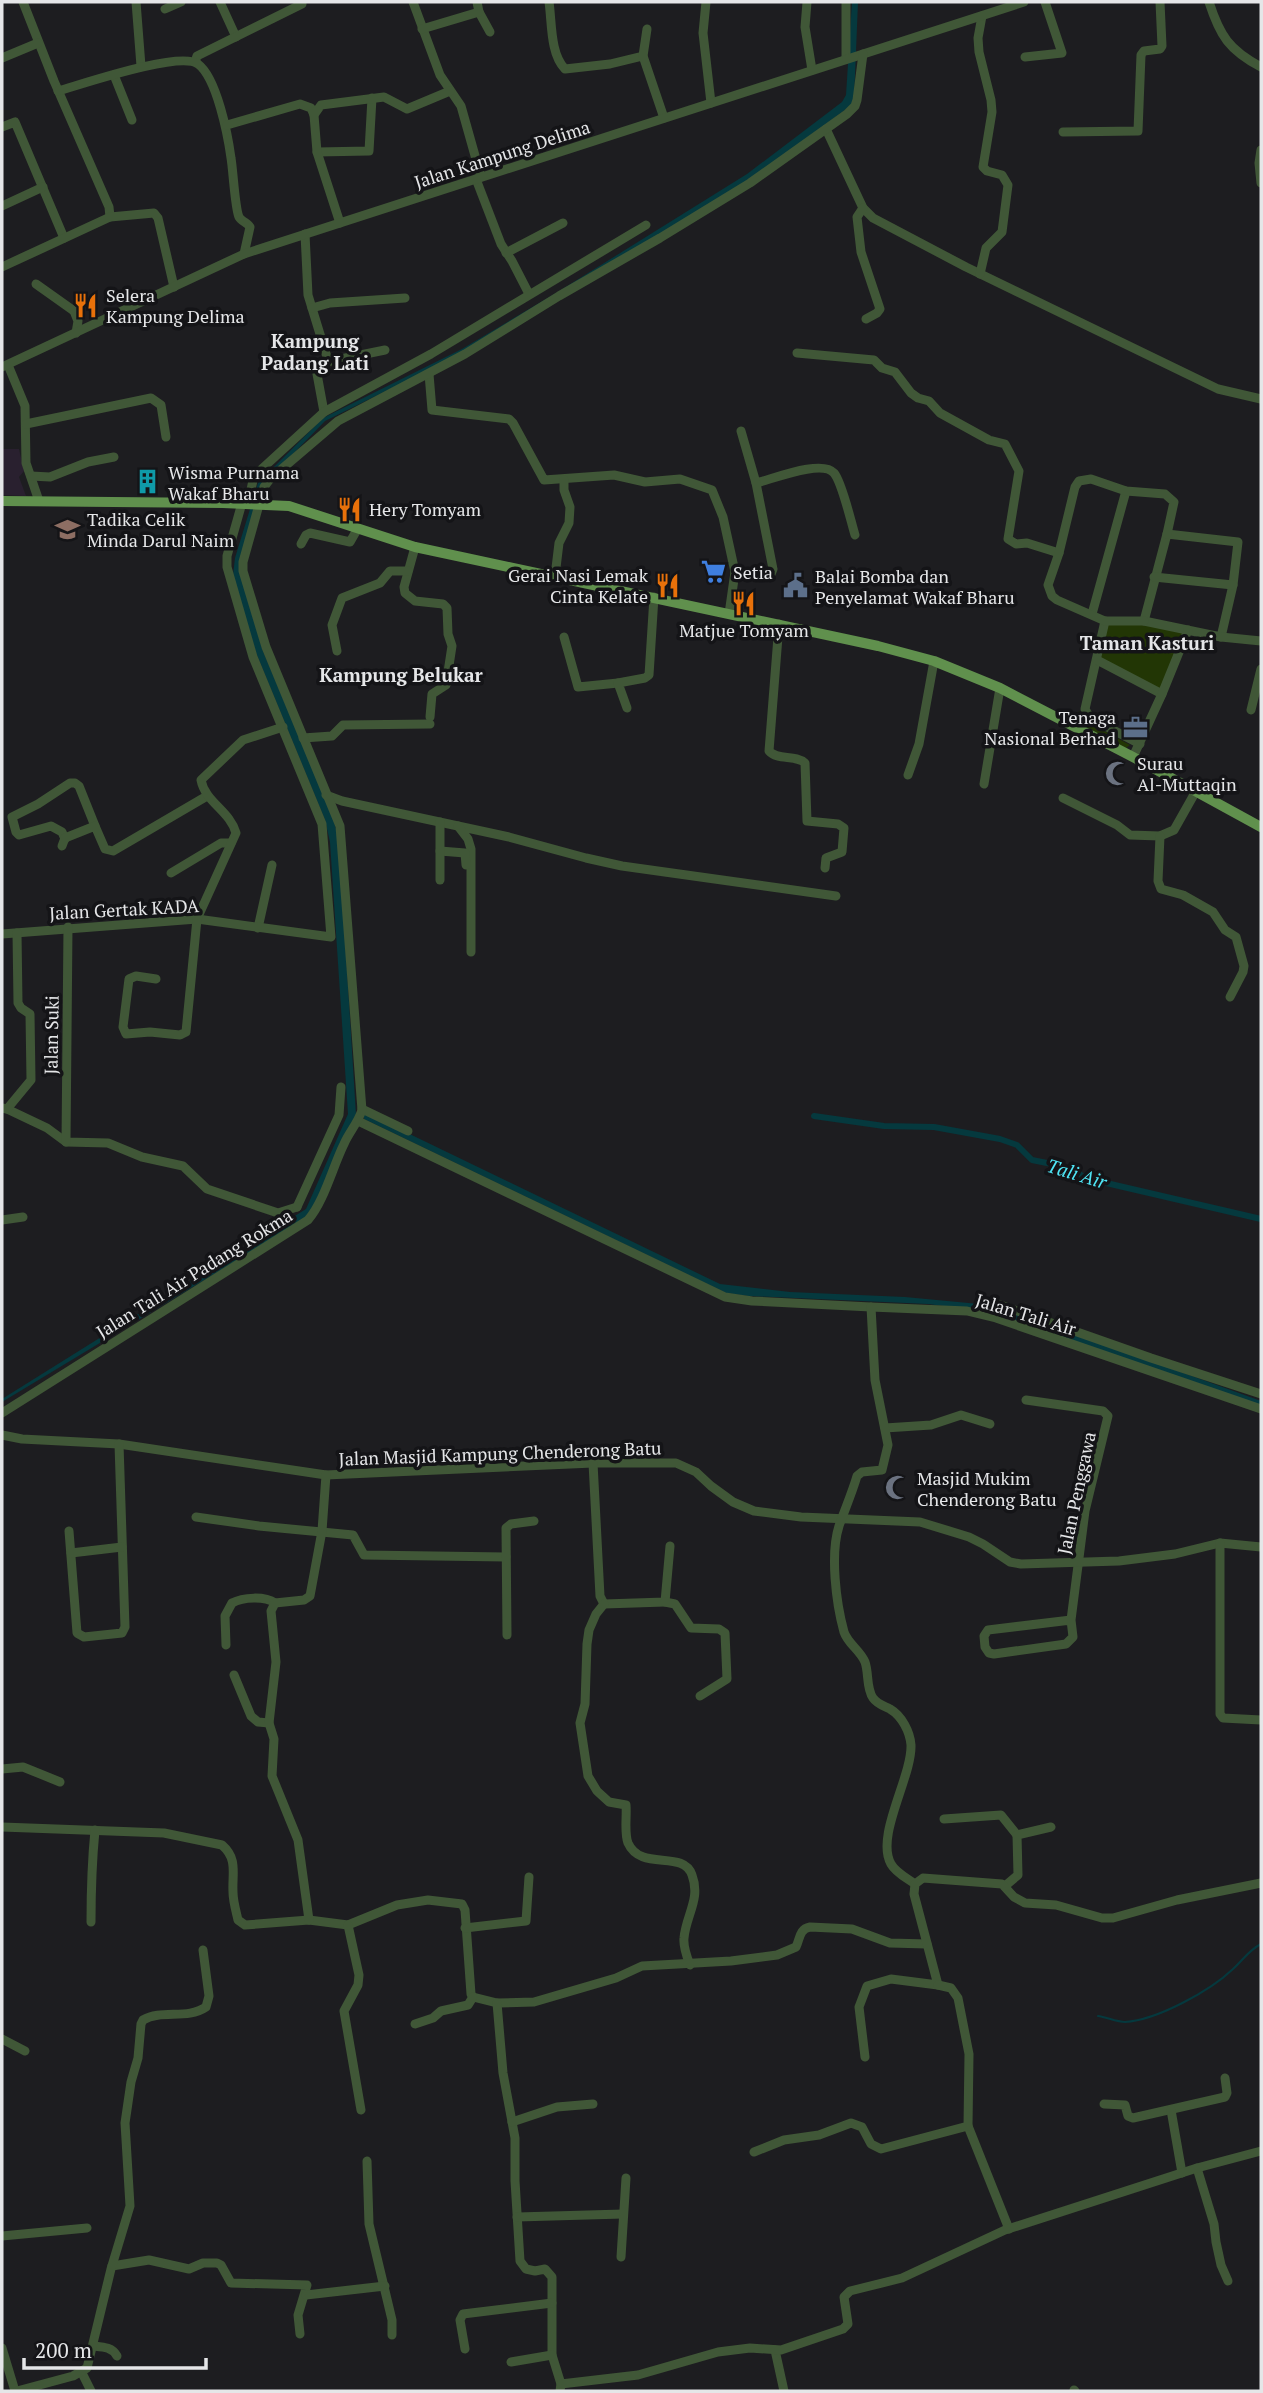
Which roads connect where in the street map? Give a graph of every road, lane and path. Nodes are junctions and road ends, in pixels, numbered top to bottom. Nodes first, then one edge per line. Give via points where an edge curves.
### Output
1 (23, 2) edge
2 (136, 2) edge
3 (181, 2) edge
4 (220, 2) edge
5 (413, 2) edge
6 (477, 2) edge
7 (549, 2) edge
8 (706, 2) edge
9 (807, 2) edge
10 (846, 2) edge
11 (1024, 2) edge
12 (1045, 2) edge
13 (1160, 2) edge
14 (1209, 2) edge
15 (302, 4) dead end
16 (165, 9) dead end
17 (479, 12) junction
18 (982, 16) junction
19 (422, 29) junction
20 (647, 29) dead end
21 (490, 32) dead end
22 (236, 37) junction
23 (38, 43) junction
24 (862, 55) junction
25 (643, 56) junction
26 (1025, 57) dead end
27 (2, 58) edge
28 (846, 59) junction
29 (195, 62) junction
30 (141, 66) junction
31 (1261, 67) edge
32 (812, 70) junction
33 (114, 75) junction
34 (450, 90) junction
35 (58, 91) junction
36 (372, 98) junction
37 (711, 103) junction
38 (314, 115) junction
39 (664, 118) junction
40 (132, 120) dead end
41 (227, 125) junction
42 (2, 127) edge
43 (826, 129) junction
44 (1063, 132) dead end
45 (1261, 150) edge
46 (317, 152) junction
47 (479, 178) junction
48 (1261, 183) edge
49 (43, 187) junction
50 (2, 206) edge
51 (863, 208) junction
52 (110, 217) junction
53 (340, 223) junction
54 (563, 223) dead end
55 (646, 225) dead end
56 (305, 234) junction
57 (64, 237) junction
58 (506, 253) junction
59 (244, 254) junction
60 (2, 267) edge
61 (980, 274) junction
62 (36, 284) dead end
63 (174, 287) junction
64 (529, 294) junction
65 (405, 298) dead end
66 (312, 308) junction
67 (866, 319) dead end
68 (76, 332) junction
69 (384, 350) dead end
70 (797, 353) dead end
71 (326, 362) junction
72 (5, 366) edge
73 (429, 374) junction
74 (1261, 399) edge
75 (324, 412) junction
76 (26, 425) junction
77 (741, 431) dead end
78 (166, 437) dead end
79 (114, 457) dead end
80 (31, 476) junction
81 (564, 480) junction
82 (756, 484) junction
83 (1126, 491) junction
84 (2, 500) edge
85 (39, 501) junction
86 (249, 503) junction
87 (330, 518) junction
88 (358, 528) junction
89 (1167, 534) junction
90 (855, 535) dead end
91 (325, 537) junction
92 (301, 544) dead end
93 (415, 547) junction
94 (1059, 554) junction
95 (408, 571) junction
96 (735, 572) junction
97 (555, 576) junction
98 (1154, 577) junction
99 (1233, 585) junction
100 (654, 597) junction
101 (729, 614) junction
102 (1091, 614) junction
103 (1105, 621) junction
104 (1143, 621) junction
105 (779, 624) junction
106 (1188, 629) junction
107 (565, 637) dead end
108 (1221, 637) junction
109 (1261, 641) edge
110 (337, 651) dead end
111 (1097, 660) junction
112 (933, 661) junction
113 (1261, 669) edge
114 (618, 683) junction
115 (1000, 688) junction
116 (1162, 694) junction
117 (627, 708) dead end
118 (1251, 710) dead end
119 (283, 727) junction
120 (303, 738) junction
121 (1140, 744) junction
122 (1133, 757) junction
123 (908, 775) dead end
124 (984, 784) dead end
125 (1196, 791) junction
126 (326, 795) junction
127 (207, 796) junction
128 (1063, 799) dead end
129 (440, 822) junction
130 (95, 826) junction
131 (458, 826) junction
132 (1261, 827) edge
133 (1160, 836) junction
134 (231, 843) junction
135 (440, 851) junction
136 (272, 865) dead end
137 (825, 868) dead end
138 (170, 873) dead end
139 (472, 873) junction
140 (440, 880) dead end
141 (836, 896) dead end
142 (197, 919) junction
143 (68, 927) junction
144 (258, 928) junction
145 (17, 933) junction
146 (2, 934) edge
147 (471, 952) dead end
148 (156, 979) dead end
149 (1230, 997) dead end
150 (341, 1087) dead end
151 (4, 1109) edge
152 (360, 1115) junction
153 (408, 1131) dead end
154 (65, 1142) junction
155 (297, 1207) junction
156 (23, 1217) dead end
157 (307, 1219) junction
158 (2, 1220) edge
159 (992, 1302) dead end
160 (871, 1307) junction
161 (1261, 1394) edge
162 (1026, 1400) dead end
163 (1261, 1409) edge
164 (2, 1413) edge
165 (990, 1424) dead end
166 (886, 1427) junction
167 (2, 1435) edge
168 (119, 1444) junction
169 (593, 1463) junction
170 (326, 1475) junction
171 (196, 1517) dead end
172 (843, 1517) junction
173 (534, 1521) dead end
174 (69, 1531) dead end
175 (322, 1531) junction
176 (1220, 1544) junction
177 (670, 1546) dead end
178 (122, 1547) junction
179 (1261, 1548) edge
180 (71, 1553) junction
181 (506, 1557) junction
182 (1077, 1563) junction
183 (665, 1602) junction
184 (275, 1603) junction
185 (604, 1604) junction
186 (1071, 1620) junction
187 (507, 1635) dead end
188 (226, 1645) dead end
189 (234, 1675) dead end
190 (700, 1696) dead end
191 (1261, 1720) edge
192 (269, 1723) junction
193 (2, 1769) edge
194 (60, 1783) dead end
195 (944, 1819) dead end
196 (2, 1827) edge
197 (1051, 1827) dead end
198 (95, 1830) junction
199 (1017, 1835) junction
200 (529, 1877) dead end
201 (1261, 1883) edge
202 (915, 1884) junction
203 (1005, 1886) junction
204 (309, 1920) junction
205 (91, 1922) dead end
206 (348, 1925) junction
207 (465, 1927) junction
208 (927, 1944) junction
209 (203, 1950) dead end
210 (690, 1965) junction
211 (938, 1985) junction
212 (473, 1997) junction
213 (497, 2003) junction
214 (415, 2024) dead end
215 (2, 2039) edge
216 (25, 2051) dead end
217 (865, 2057) dead end
218 (1225, 2078) dead end
219 (593, 2104) dead end
220 (1104, 2104) dead end
221 (361, 2110) dead end
222 (1171, 2110) junction
223 (512, 2122) junction
224 (968, 2126) junction
225 (1261, 2151) edge
226 (754, 2152) dead end
227 (367, 2161) dead end
228 (1197, 2168) junction
229 (1182, 2173) junction
230 (626, 2178) dead end
231 (623, 2214) junction
232 (517, 2217) junction
233 (87, 2228) dead end
234 (1009, 2229) junction
235 (2, 2236) edge
236 (621, 2257) dead end
237 (111, 2266) junction
238 (1228, 2281) dead end
239 (385, 2286) junction
240 (306, 2295) junction
241 (552, 2303) junction
242 (300, 2334) dead end
243 (392, 2335) dead end
244 (93, 2346) junction
245 (2, 2348) edge
246 (465, 2348) dead end
247 (775, 2350) junction
248 (552, 2355) junction
249 (117, 2356) dead end
250 (511, 2362) dead end
251 (82, 2373) junction
252 (560, 2388) edge
253 (16, 2391) edge
254 (92, 2391) edge
255 (784, 2391) edge

1 - 23 street
2 - 30 street
3 - 16 street
4 - 22 street
5 - 19 street
6 - 17 street
7 - 25 street via 552,36 565,69
8 - 37 street via 703,33
9 - 32 street via 805,27
10 - 28 street
11 - 18 street, Jalan Kampung Delima
12 - 26 street via 1062,53
13 - 44 street via 1162,46 1142,53 1139,129
14 - 31 street via 1227,43
15 - 22 street
17 - 19 street
17 - 21 street
18 - 24 street, Jalan Kampung Delima
18 - 61 street via 979,52 992,112 983,167 1002,175 1008,185 1002,232 986,248
19 - 34 street
20 - 25 street
22 - 29 street via 197,56
23 - 27 street
23 - 35 street
24 - 28 street, Jalan Kampung Delima
24 - 43 street via 855,106
25 - 39 street
28 - 32 street, Jalan Kampung Delima
29 - 30 street
29 - 41 street via 213,88
30 - 33 street
32 - 37 street, Jalan Kampung Delima
33 - 35 street
33 - 40 street
34 - 36 street via 406,109 385,97
34 - 47 street via 461,106
35 - 52 street
36 - 38 street via 323,104
36 - 46 street via 369,151
37 - 39 street, Jalan Kampung Delima
38 - 41 street via 311,108 300,104
38 - 46 street
39 - 47 street, Jalan Kampung Delima
41 - 59 street via 238,215 250,227
42 - 49 street via 15,122
43 - 51 street
43 - 73 street via 660,239
45 - 48 street
46 - 53 street
47 - 53 street, Jalan Kampung Delima
47 - 58 street
49 - 50 street
49 - 57 street
51 - 61 street via 873,218
51 - 67 street via 857,217 862,252 880,309
52 - 57 street
52 - 63 street via 156,214
53 - 56 street, Jalan Kampung Delima
54 - 58 street
55 - 64 street
56 - 59 street, Jalan Kampung Delima
56 - 66 street
57 - 60 street
58 - 64 street
59 - 63 street, Jalan Kampung Delima
61 - 74 street via 1218,389
62 - 68 street via 74,311
63 - 68 street, Jalan Kampung Delima
64 - 75 street
65 - 66 street
66 - 71 street
68 - 72 street, Jalan Kampung Delima
69 - 71 street
70 - 94 street via 874,360 895,372 911,393 939,412 1005,444 1019,471 1008,539
71 - 75 street via 317,370
72 - 76 street via 22,397
73 - 81 street via 432,410 509,419 542,478
73 - 86 street via 329,427
75 - 86 street via 254,476
76 - 78 street via 151,398 162,405
76 - 80 street via 26,463
77 - 82 street
79 - 80 street via 89,461 50,477
80 - 85 street
81 - 96 street via 615,475 645,482 686,479 708,487 721,509
81 - 97 street via 569,523 559,543
82 - 90 street via 825,467 838,479
82 - 96 street via 772,572 763,577
83 - 89 street via 1170,496 1174,502
83 - 94 street via 1091,479 1079,481
83 - 102 street
84 - 85 main road
85 - 86 main road
86 - 87 main road via 289,506
86 - 119 street via 227,556 227,567 253,657
86 - 120 street via 243,571 266,647
87 - 88 main road
87 - 91 street
88 - 91 street via 348,542
88 - 93 main road
89 - 98 street
89 - 99 street via 1238,542
91 - 92 street via 308,534
93 - 95 street
93 - 97 main road
94 - 102 street via 1049,591 1057,600
95 - 110 street via 388,571 380,583 342,598 332,626
95 - 120 street via 404,587 410,598 447,608 452,646 446,685 432,694 430,721 344,725 332,736
96 - 101 street
97 - 100 main road
98 - 99 street
98 - 104 street
99 - 108 street
100 - 101 main road
100 - 114 street via 649,674
101 - 105 main road
102 - 103 street
103 - 104 street
103 - 111 street
104 - 106 street
105 - 112 main road
105 - 137 street via 769,751 805,763 807,821 844,828 842,852 826,858
106 - 108 street
106 - 116 street
107 - 114 street via 578,687
108 - 109 street
111 - 116 street
111 - 121 street via 1085,704 1087,714
112 - 115 main road
112 - 123 street via 919,744
113 - 118 street
114 - 117 street
115 - 122 main road
115 - 124 street
116 - 121 street
119 - 127 street via 242,741 203,777
119 - 144 street, Jalan Gertak KADA via 322,824 331,937
120 - 126 street
121 - 122 street
122 - 125 main road
125 - 132 main road
125 - 133 street via 1174,830
126 - 129 street
126 - 152 street via 340,826
127 - 130 street via 113,851 105,849
127 - 134 street via 232,820 236,833
128 - 133 street via 1130,835
129 - 131 street
129 - 135 street
130 - 130 street via 75,783 12,817 19,835 51,825 62,832 64,842
131 - 139 street via 471,849
131 - 141 street via 622,866
133 - 149 street via 1161,889 1213,912 1236,937 1243,972
134 - 138 street via 220,843
134 - 142 street
135 - 139 street via 465,853 467,872
135 - 140 street
136 - 144 street
139 - 147 street
142 - 143 street, Jalan Gertak KADA
142 - 144 street, Jalan Gertak KADA
142 - 148 street via 186,1032 126,1034 129,979 136,975
143 - 145 street, Jalan Gertak KADA
143 - 154 street, Jalan Suki
145 - 146 street, Jalan Gertak KADA
145 - 151 street via 18,1003 30,1016 31,1080
150 - 155 street via 339,1115
151 - 154 street via 47,1128
152 - 153 street
152 - 157 street, Jalan Tali Air Padang Rokma
152 - 160 street, Jalan Tali Air via 714,1293 745,1300
154 - 155 street via 108,1143 183,1166 208,1189 278,1213
155 - 157 street
156 - 158 street
157 - 164 street, Jalan Tali Air Padang Rokma
159 - 161 street, Jalan Tali Air
160 - 163 street, Jalan Tali Air via 967,1311 996,1318
160 - 166 street via 875,1380
162 - 182 street, Jalan Penggawa via 1108,1414
165 - 166 street via 961,1415 932,1425
166 - 172 street via 888,1448 883,1468 859,1474
167 - 168 street, Jalan Masjid Kampung Chenderong Batu
168 - 170 street, Jalan Masjid Kampung Chenderong Batu
168 - 178 street
169 - 170 street, Jalan Masjid Kampung Chenderong Batu
169 - 172 street, Jalan Masjid Kampung Chenderong Batu via 676,1463 754,1511
169 - 185 street
170 - 175 street
171 - 175 street
172 - 182 street, Jalan Masjid Kampung Chenderong Batu via 920,1522 983,1544 1010,1562
172 - 202 street via 836,1581 844,1632 865,1663 870,1694 894,1711 911,1742 887,1852 899,1873
173 - 181 street via 506,1528
174 - 180 street
175 - 181 street via 353,1535 364,1555
175 - 184 street via 310,1596
176 - 179 street, Jalan Masjid Kampung Chenderong Batu
176 - 182 street, Jalan Masjid Kampung Chenderong Batu via 1175,1554
176 - 191 street via 1220,1714 1228,1720
177 - 183 street
178 - 180 street
178 - 180 street via 125,1627 119,1634 77,1633
181 - 187 street
182 - 186 street, Jalan Penggawa
183 - 185 street
183 - 190 street via 675,1604 691,1628 724,1633 727,1679
184 - 188 street via 269,1599 232,1602 225,1616
184 - 192 street via 271,1611 276,1662
185 - 210 street via 587,1644 580,1723 588,1776 609,1802 626,1805 627,1841 635,1853 682,1863 691,1871 696,1891 683,1938
186 - 186 street, Jalan Penggawa via 988,1630 985,1647 994,1654 1066,1644 1073,1637
189 - 192 street via 251,1716
192 - 204 street via 274,1739 272,1776 298,1840
193 - 194 street via 23,1767
195 - 199 street via 1000,1815
196 - 198 street
197 - 199 street
198 - 204 street via 164,1833 222,1846 233,1861 233,1893 240,1922
198 - 205 street
199 - 203 street via 1018,1875
200 - 207 street via 526,1921
201 - 203 street via 1113,1918 1056,1905 1031,1905 1016,1899
202 - 203 street via 928,1877
202 - 208 street
204 - 206 street
206 - 207 street via 397,1905 428,1900 462,1905
206 - 221 street via 359,1975 344,2011
207 - 212 street
208 - 210 street via 890,1942 852,1929 810,1927 804,1928 796,1947 786,1953
208 - 211 street
209 - 237 street via 209,1996 206,2007 191,2014 143,2020 124,2123 130,2206
210 - 213 street via 642,1966 534,2002
211 - 217 street via 891,1979 867,1986 859,2007
211 - 224 street via 953,1990 958,1998 969,2054
212 - 213 street
212 - 214 street via 468,2005
213 - 223 street
215 - 216 street
218 - 222 street via 1225,2097
219 - 223 street via 557,2107
220 - 222 street via 1125,2105 1131,2118
222 - 229 street
223 - 232 street
224 - 226 street via 881,2149 871,2144 862,2127 851,2123
224 - 234 street
225 - 228 street
227 - 239 street via 369,2224
228 - 229 street
228 - 238 street
229 - 234 street
230 - 231 street
231 - 232 street
231 - 236 street
232 - 241 street via 520,2261 526,2269 549,2273
233 - 235 street
234 - 247 street via 902,2278 845,2293 848,2324 843,2329
237 - 240 street via 149,2260 189,2269 217,2263 231,2283 307,2285
237 - 244 street
239 - 240 street
239 - 243 street
240 - 242 street via 298,2315
241 - 246 street via 463,2314
241 - 248 street
244 - 249 street via 114,2350
244 - 251 street
245 - 253 street
247 - 252 street via 718,2352 638,2375
247 - 255 street
248 - 250 street
248 - 252 street
251 - 253 street
251 - 254 street

